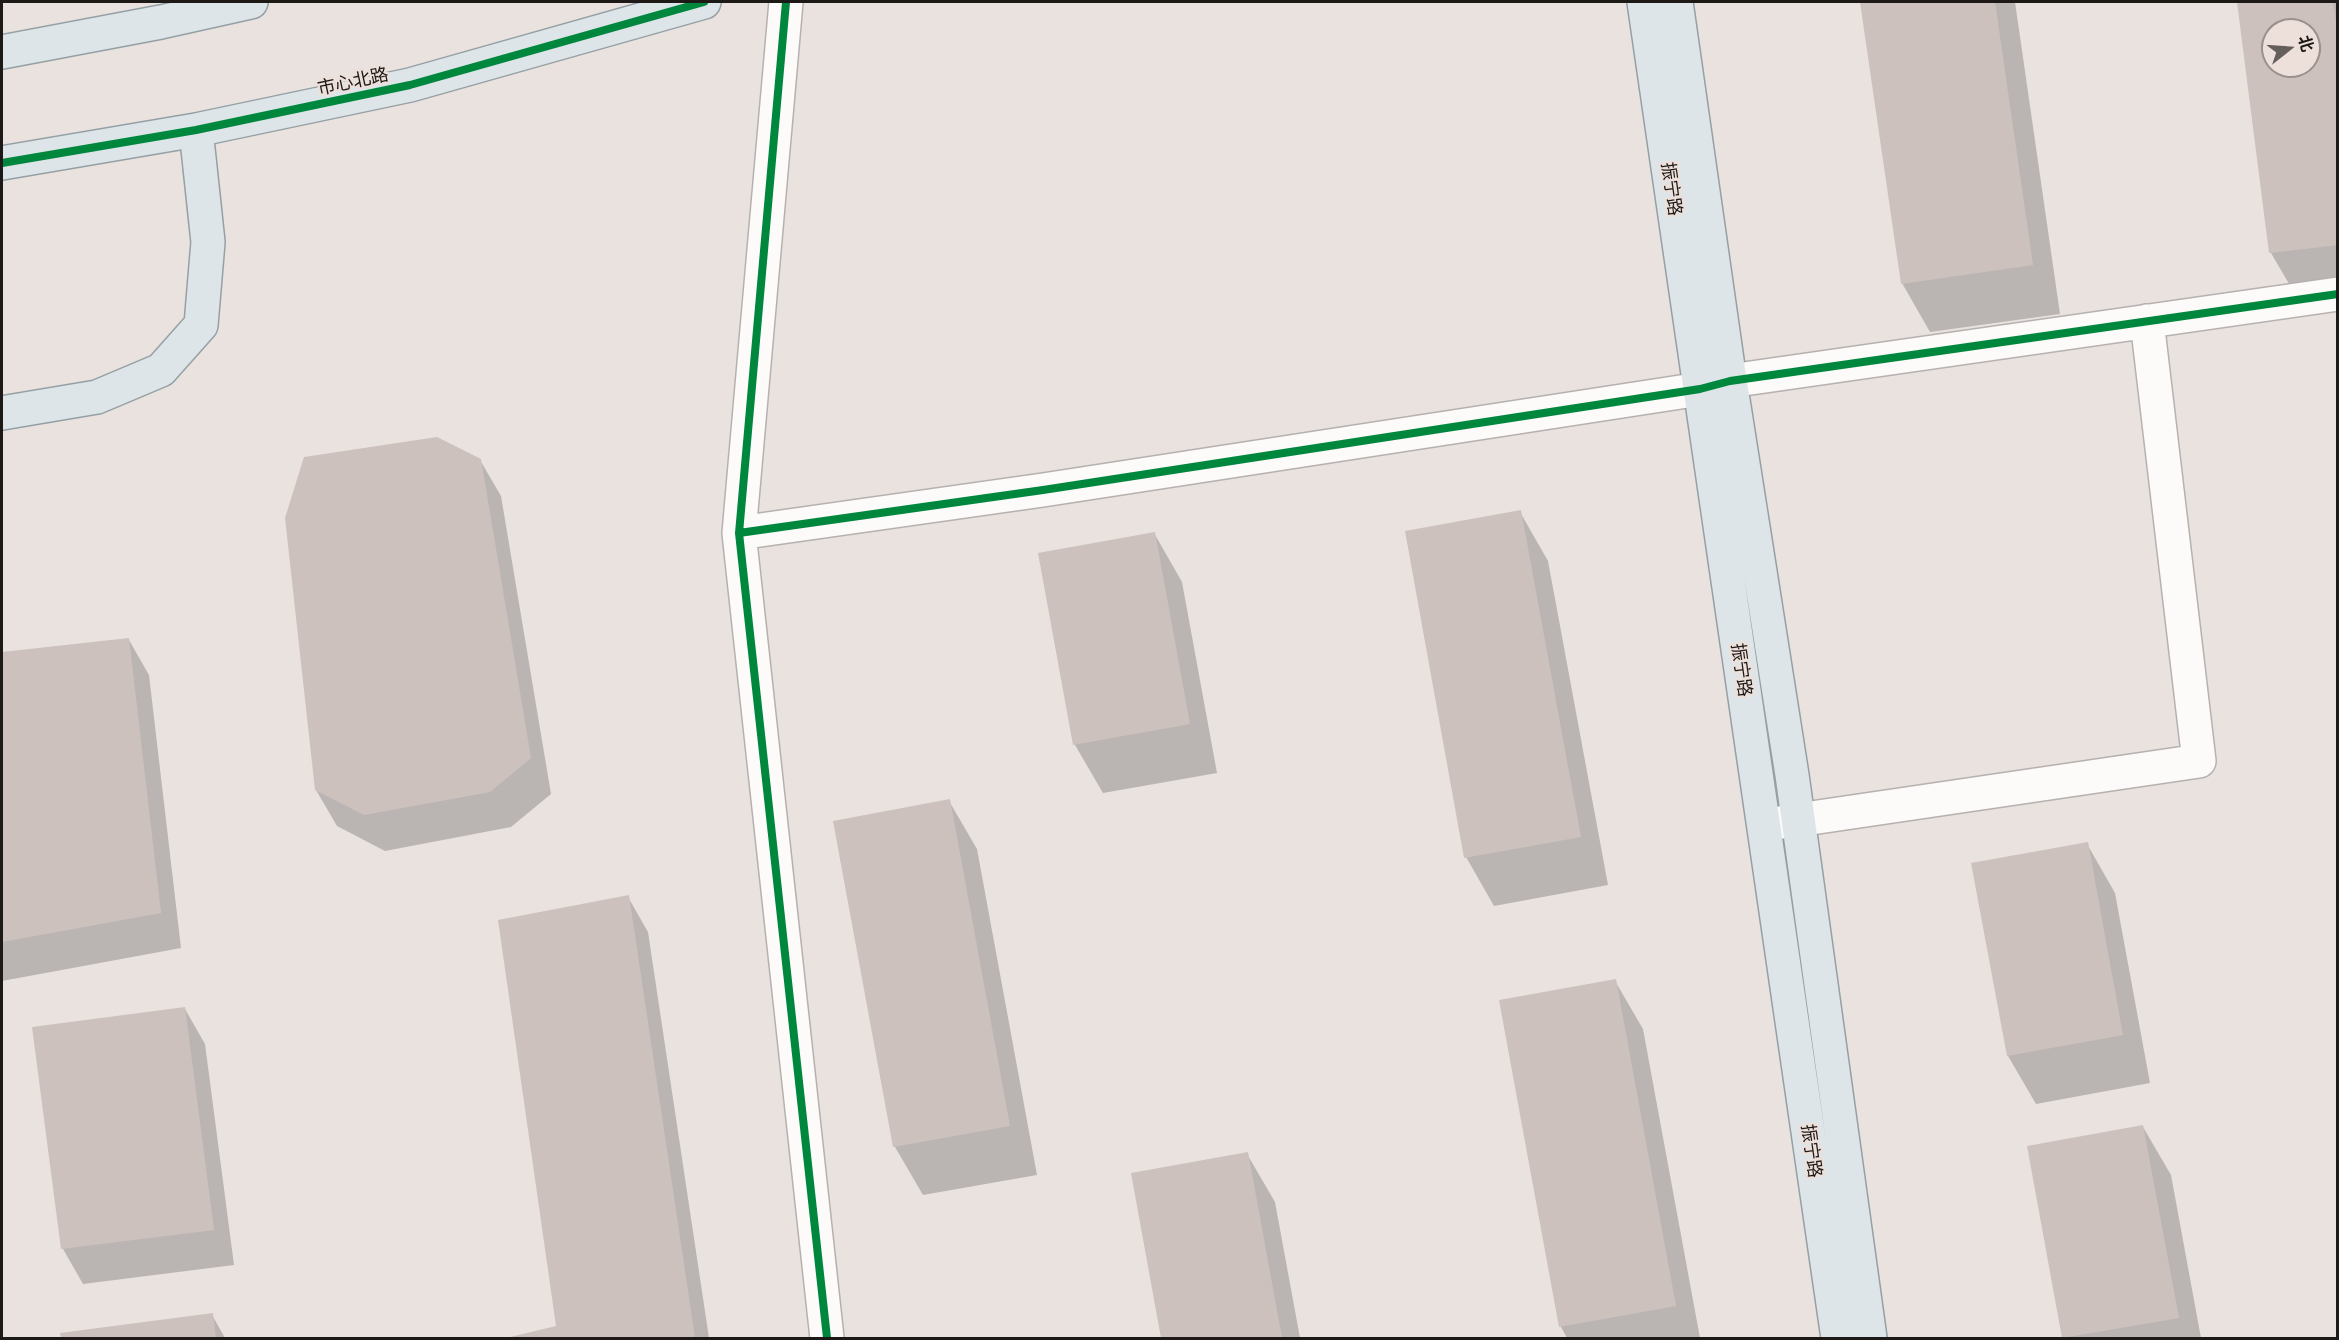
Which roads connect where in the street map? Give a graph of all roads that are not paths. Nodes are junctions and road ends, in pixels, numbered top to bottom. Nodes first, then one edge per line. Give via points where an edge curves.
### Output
1 (251, 2) edge
2 (704, 2) edge
3 (786, 2) edge
4 (1644, 2) edge
5 (1676, 2) edge
6 (158, 12) edge
7 (2, 52) edge
8 (196, 130) junction
9 (2, 163) edge
10 (2337, 294) edge
11 (2147, 321) junction
12 (1715, 385) junction
13 (2, 413) edge
14 (739, 533) junction
15 (1791, 821) junction
16 (827, 1338) edge
17 (1838, 1338) edge
18 (1870, 1338) edge

1 - 6 main road
2 - 8 main road, 市心北路 via 410,85
3 - 14 street
4 - 12 main road, 振宁路
5 - 12 main road, 振宁路
6 - 7 main road
8 - 9 main road, 市心北路
8 - 13 main road via 208,242 201,325 161,370 97,397
10 - 11 street
11 - 12 street
11 - 15 street via 2199,762
12 - 14 street via 1043,490
12 - 15 main road, 振宁路
12 - 17 main road, 振宁路
14 - 16 street
15 - 18 main road, 振宁路

